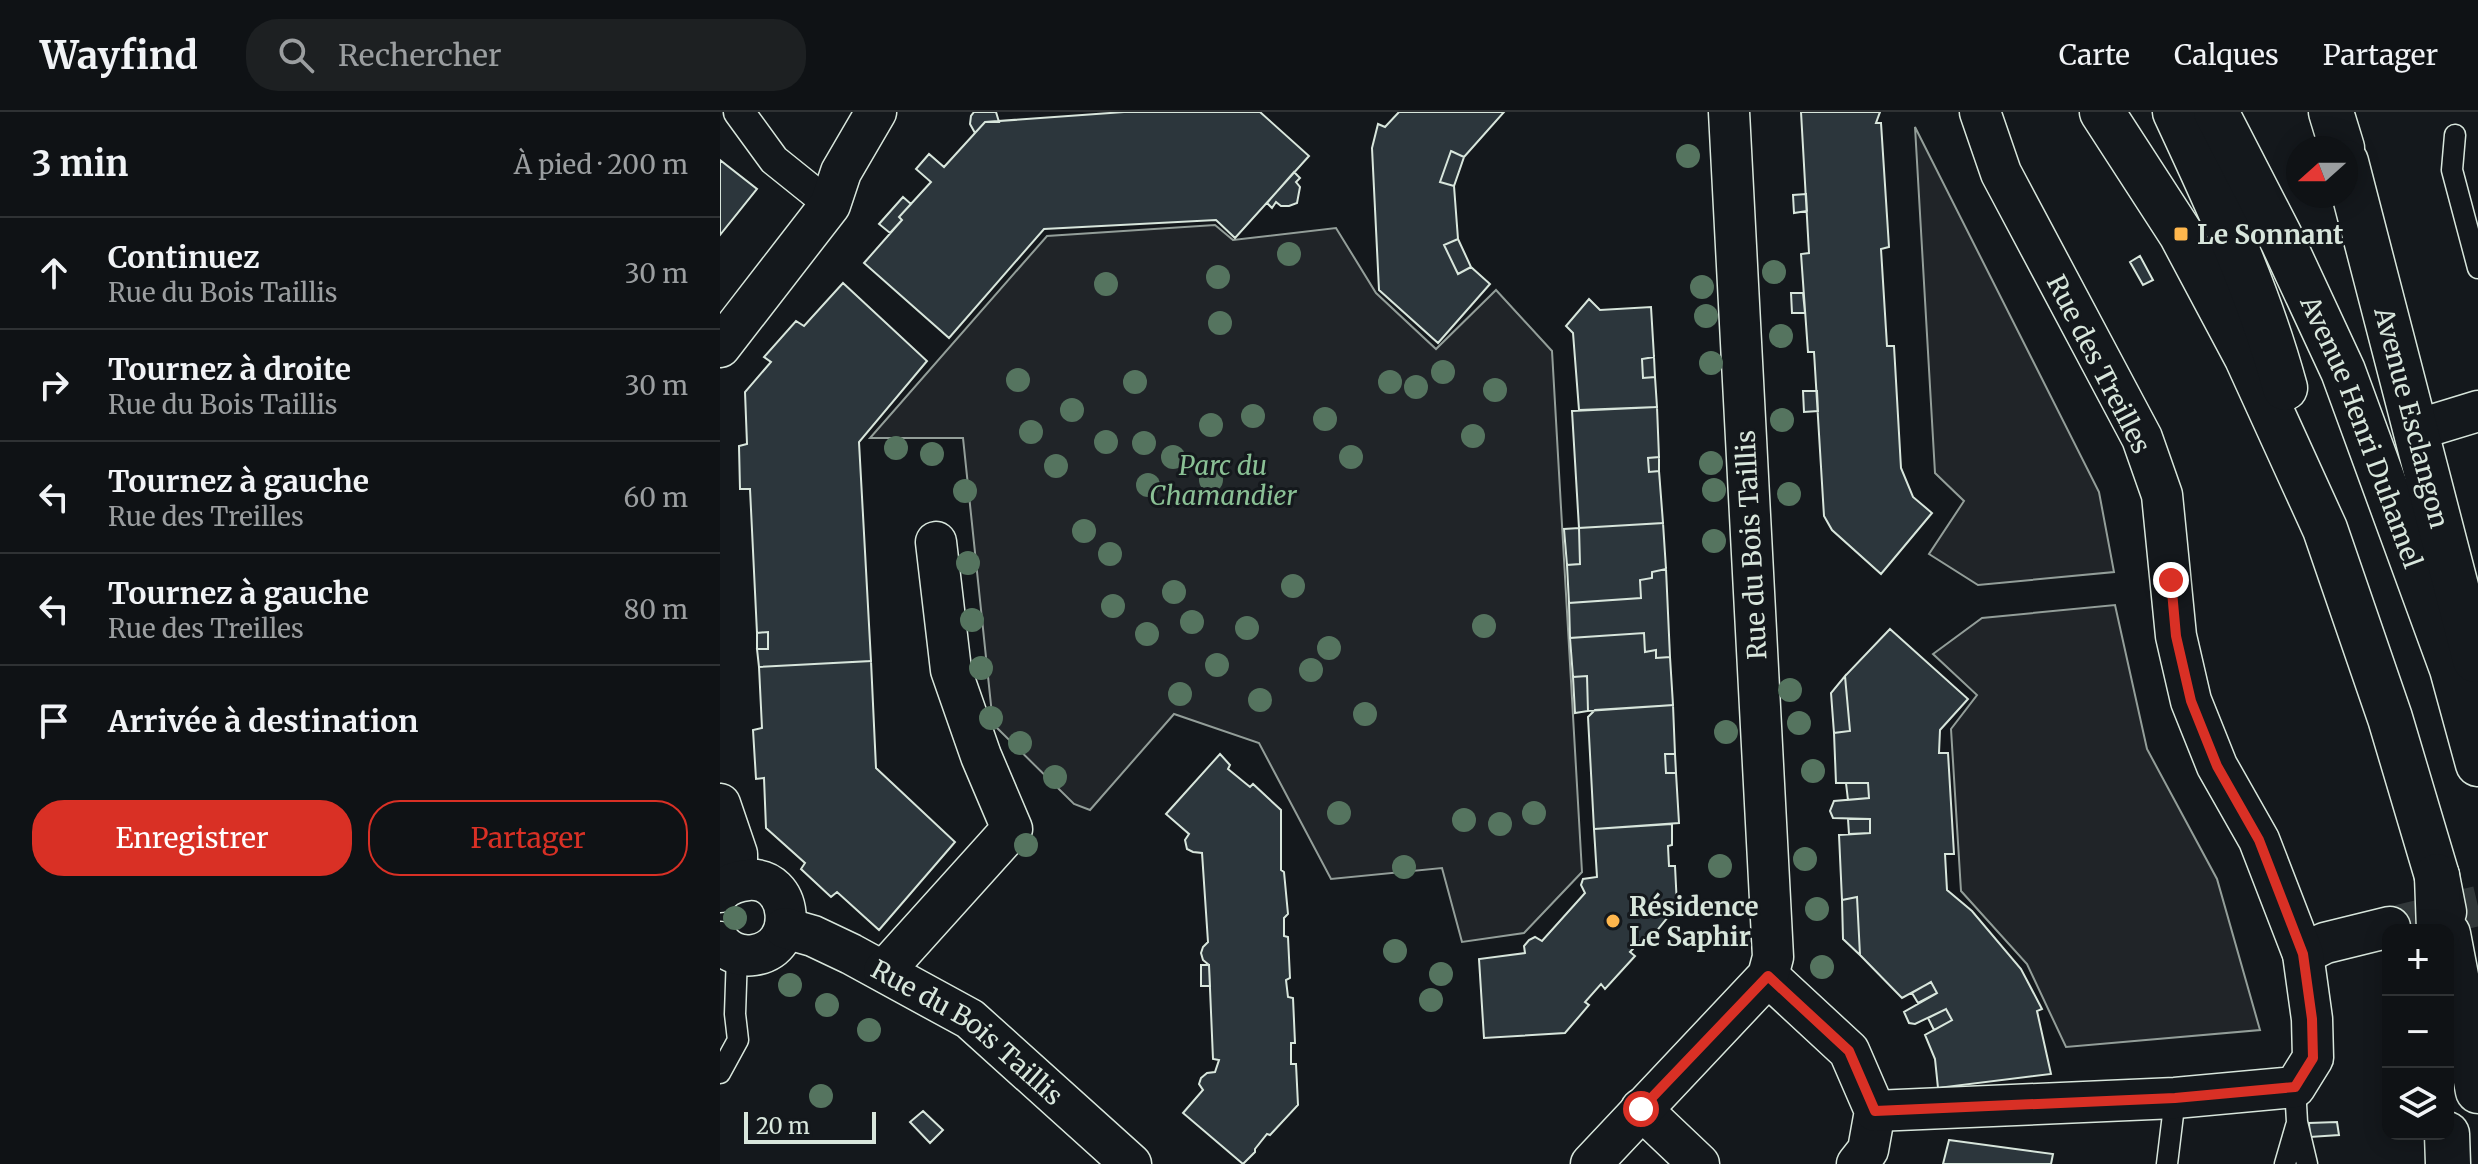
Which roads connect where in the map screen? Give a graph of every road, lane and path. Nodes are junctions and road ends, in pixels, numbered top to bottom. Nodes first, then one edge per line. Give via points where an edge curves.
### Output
1 (739, 112) edge
2 (876, 112) edge
3 (1729, 112) edge
4 (1980, 112) edge
5 (2102, 112) edge
6 (2175, 112) edge
7 (2216, 112) edge
8 (2331, 112) edge
9 (2455, 135) dead end
10 (2338, 136) edge
11 (830, 205) junction
12 (2358, 208) edge
13 (2478, 268) edge
14 (720, 347) edge
15 (2478, 411) edge
16 (2416, 430) junction
17 (2325, 529) junction
18 (936, 542) dead end
19 (2478, 672) edge
20 (2478, 764) edge
21 (720, 804) edge
22 (2437, 876) junction
23 (728, 887) edge
24 (2439, 924) edge
25 (2446, 924) edge
26 (785, 928) junction
27 (2382, 929) edge
28 (728, 948) edge
29 (2303, 954) junction
30 (2454, 964) edge
31 (884, 971) junction
32 (1768, 976) junction
33 (720, 1073) edge
34 (2478, 1091) edge
35 (2175, 1098) junction
36 (2296, 1104) junction
37 (1641, 1109) junction
38 (1875, 1111) junction
39 (2447, 1140) edge
40 (1131, 1164) edge
41 (1591, 1164) edge
42 (1699, 1164) edge
43 (1857, 1164) edge
44 (2167, 1164) edge
45 (2285, 1164) edge
46 (2307, 1164) edge
47 (2448, 1164) edge

1 - 11 street via 774,160
2 - 11 street via 841,172
3 - 32 street, Rue du Bois Taillis via 1773,957
4 - 29 street, Rue des Treilles via 2001,173 2142,438 2162,495 2176,636 2191,701 2217,766 2259,840
5 - 17 main road via 2181,234 2233,330
6 - 17 main road, Avenue Henri Duhamel via 2223,215 2274,349
7 - 20 main road, Avenue Henri Duhamel via 2343,371 2452,669
8 - 10 main road
9 - 13 lane via 2452,170
11 - 14 street
12 - 16 main road, Avenue Esclangon
15 - 16 street
16 - 19 main road, Avenue Esclangon
17 - 22 main road
18 - 31 street via 951,670 1012,829
21 - 23 street via 737,854
22 - 24 main road
22 - 25 main road
23 - 26 street via 753,879 769,884 786,912
26 - 28 street via 767,952 752,956
26 - 31 street, Rue du Bois Taillis
27 - 29 street
28 - 33 lane via 738,1040
29 - 36 street, Rue des Treilles via 2313,1058
30 - 34 main road
31 - 40 street, Rue du Bois Taillis via 970,1019
32 - 37 street
32 - 38 street via 1849,1051
35 - 36 street
35 - 38 street
35 - 44 lane
36 - 45 lane
36 - 46 lane
37 - 41 street
37 - 42 street
38 - 43 street via 1868,1150
39 - 47 main road

